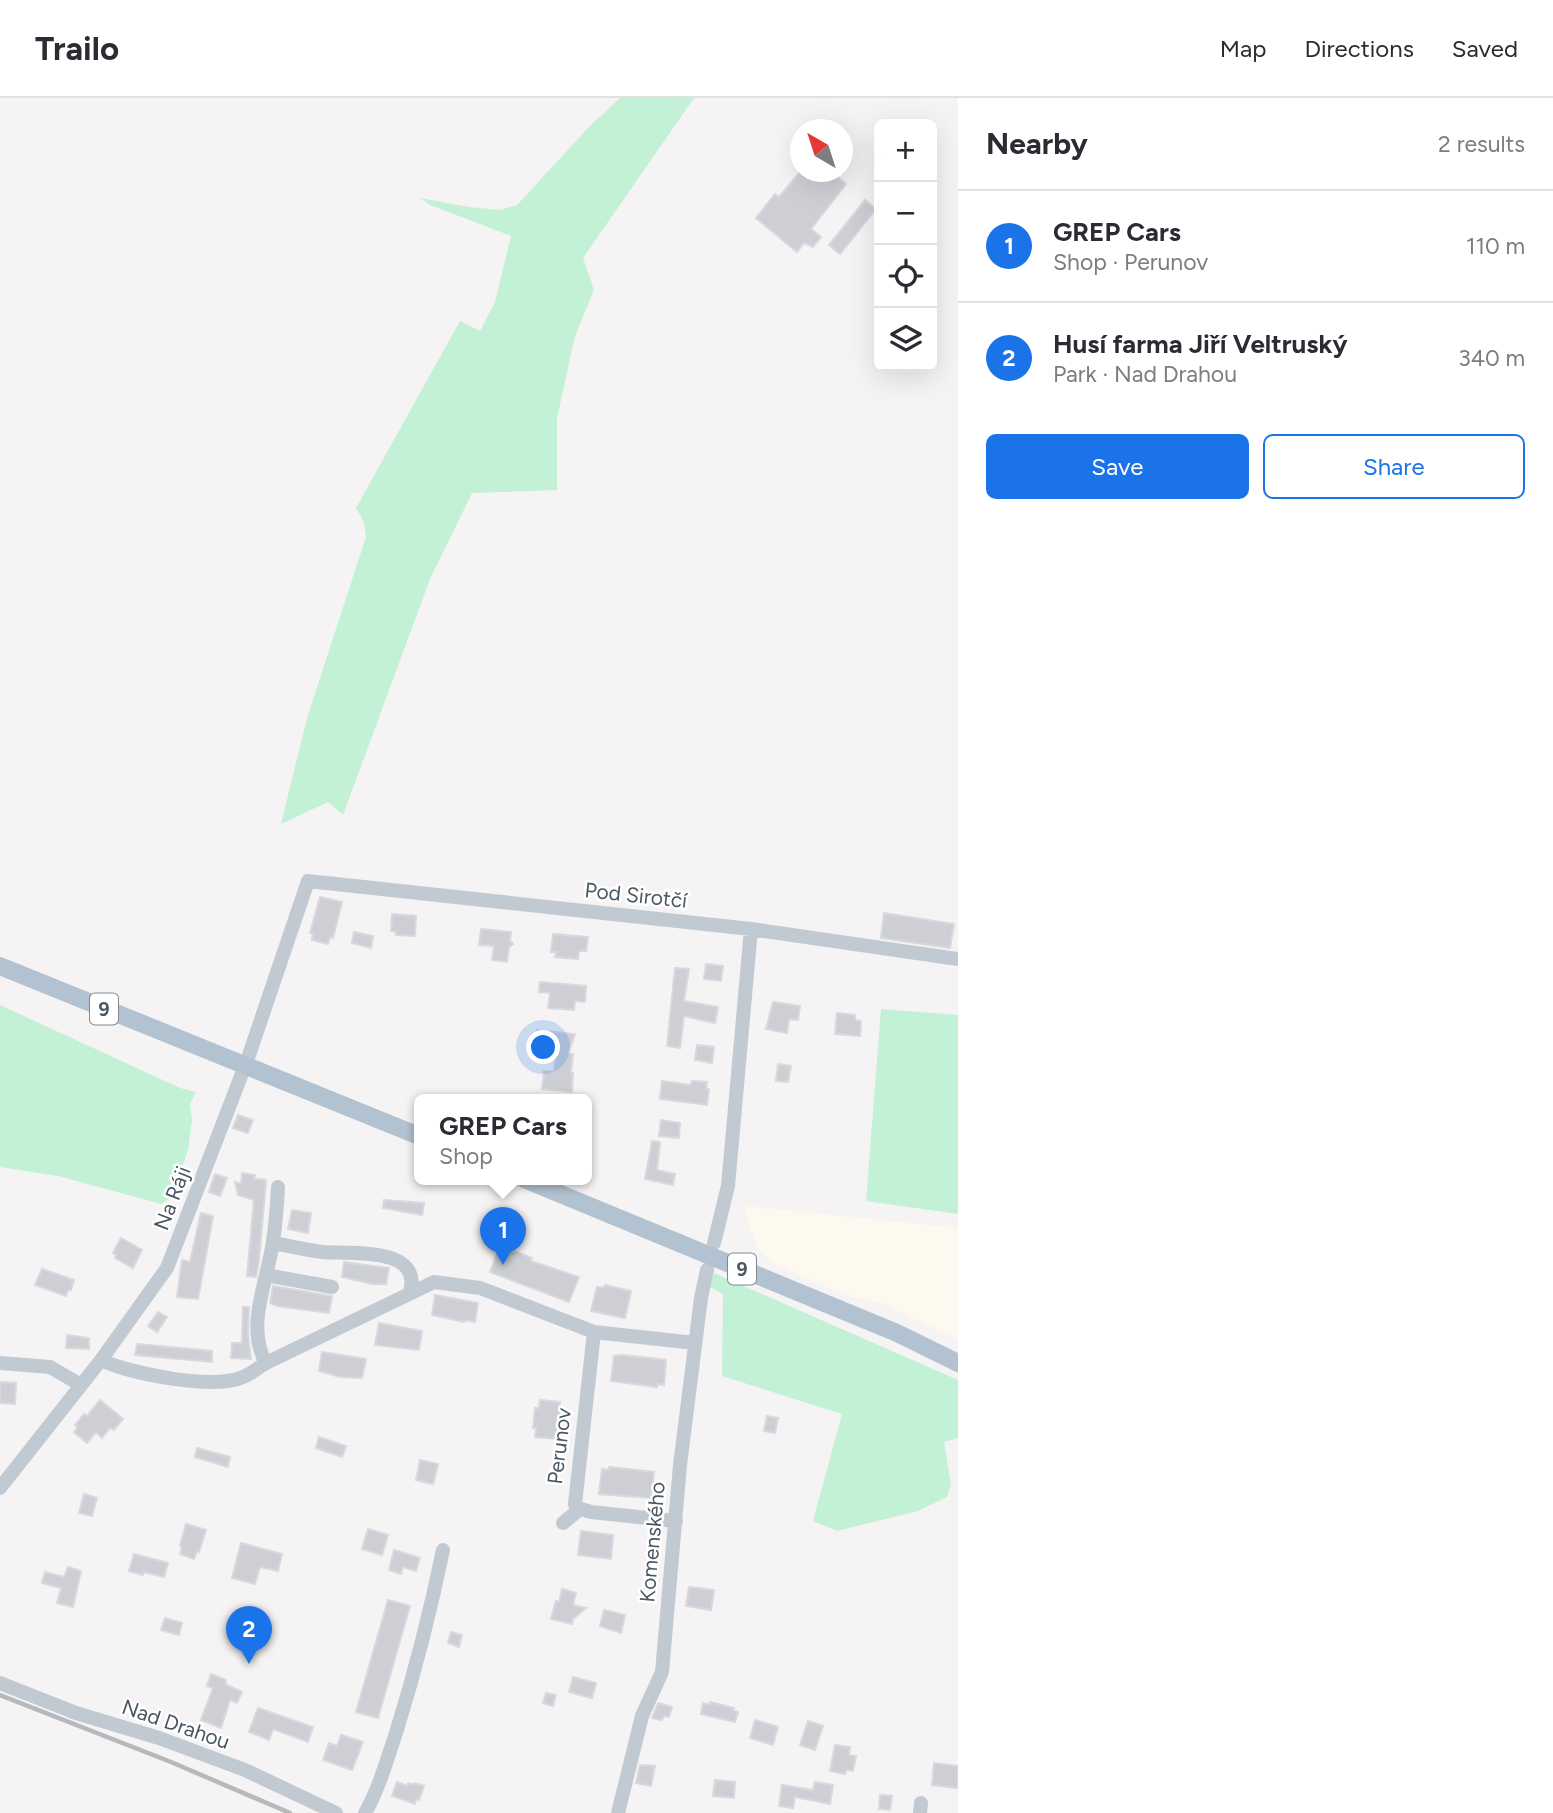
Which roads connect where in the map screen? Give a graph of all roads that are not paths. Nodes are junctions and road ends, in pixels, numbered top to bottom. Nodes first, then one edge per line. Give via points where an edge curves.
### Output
1 (308, 881) joint
2 (751, 929) junction
3 (958, 959) edge
4 (0, 966) edge
5 (414, 1134) edge
6 (539, 1185) edge
7 (278, 1187) dead end
8 (273, 1243) junction
9 (714, 1243) dead end
10 (707, 1270) dead end
11 (266, 1275) junction
12 (332, 1287) dead end
13 (410, 1292) junction
14 (594, 1332) junction
15 (695, 1343) junction
16 (101, 1360) junction
17 (0, 1363) edge
18 (266, 1363) junction
19 (958, 1363) edge
20 (81, 1385) junction
21 (0, 1488) edge
22 (580, 1509) junction
23 (676, 1521) junction
24 (563, 1523) dead end
25 (443, 1550) dead end
26 (0, 1683) edge
27 (335, 1813) edge
28 (365, 1813) edge
29 (618, 1813) edge

1 - 2 street, Pod Sirotčí
1 - 16 street, Na Ráji via 248,1058 167,1268
2 - 3 street, Pod Sirotčí
2 - 9 street via 728,1186
4 - 5 main road, 9
6 - 19 main road, 9 via 897,1333
7 - 8 street
8 - 11 street
8 - 13 street via 396,1259 410,1272
10 - 15 street, Komenského
11 - 12 street
11 - 18 street via 258,1333
13 - 14 street via 434,1282 480,1288
13 - 18 street
14 - 15 street
14 - 22 street, Perunov via 574,1499
15 - 23 street, Komenského
16 - 18 street via 123,1369 200,1382 243,1377
16 - 20 street, Na Ráji
17 - 20 street via 50,1367
20 - 21 street, Na Ráji
22 - 23 street, Perunov
22 - 24 street
23 - 29 street, Komenského via 662,1672 642,1716
25 - 28 street via 416,1670
26 - 27 street, Nad Drahou via 245,1770

